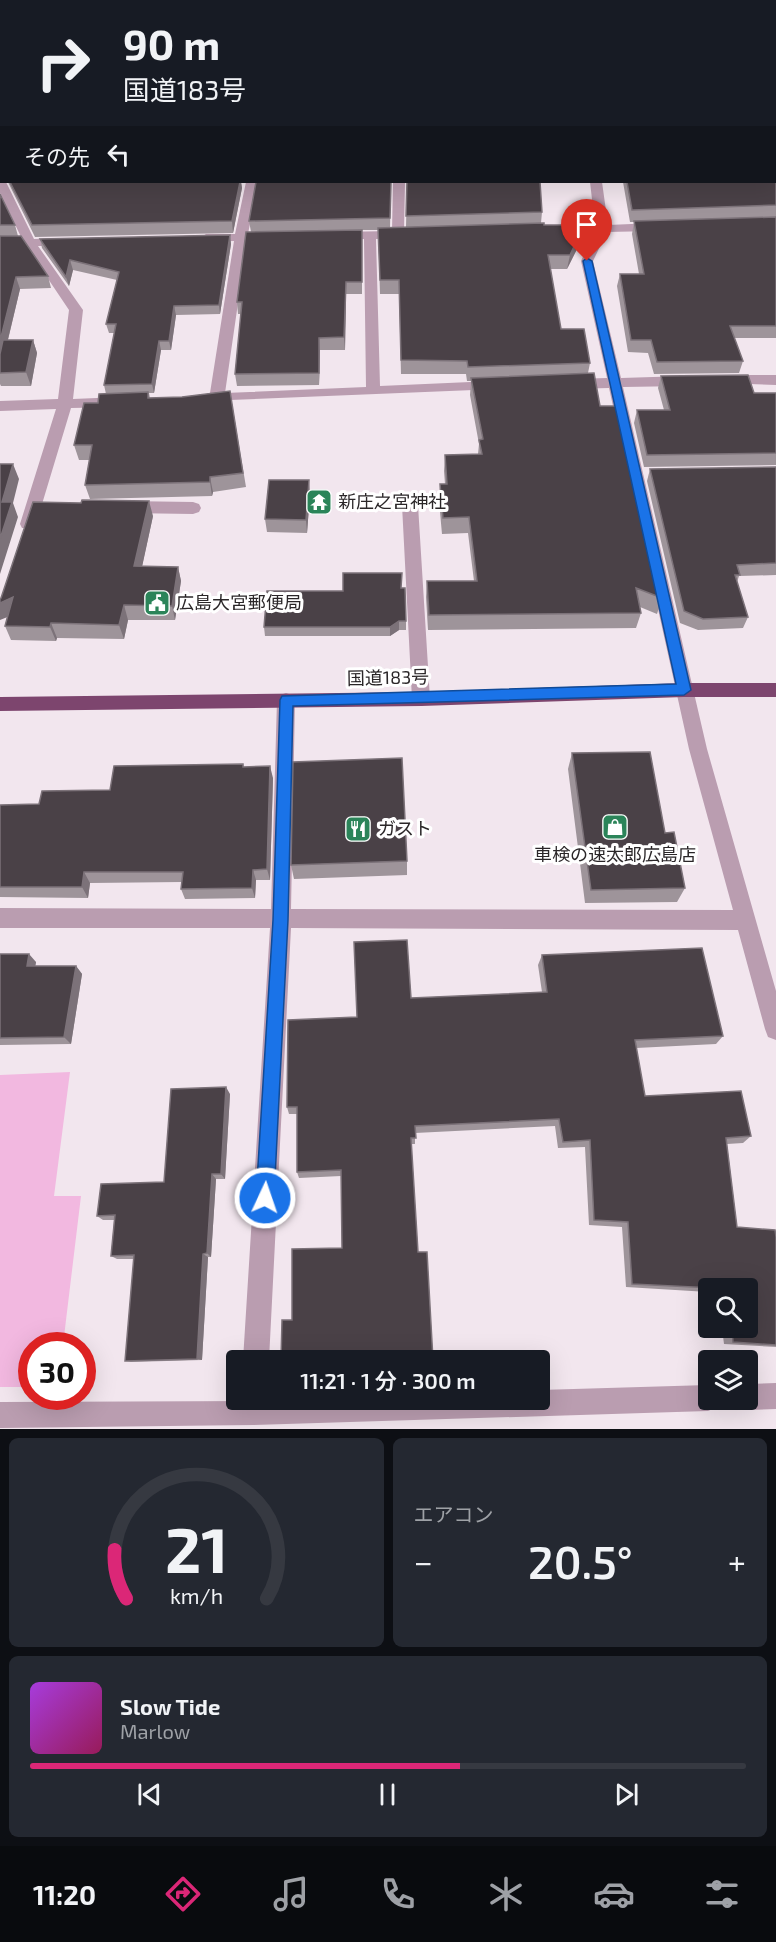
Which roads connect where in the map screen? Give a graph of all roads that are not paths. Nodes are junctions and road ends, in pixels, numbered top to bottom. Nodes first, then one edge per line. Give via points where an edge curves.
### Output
1 (2, 183) edge
2 (252, 183) edge
3 (399, 183) edge
4 (596, 183) edge
5 (672, 227) edge
6 (602, 229) junction
7 (546, 231) edge
8 (398, 234) junction
9 (421, 234) edge
10 (323, 236) edge
11 (370, 236) junction
12 (241, 237) junction
13 (276, 237) edge
14 (194, 238) edge
15 (77, 241) edge
16 (0, 243) edge
17 (30, 243) junction
18 (776, 380) edge
19 (616, 382) junction
20 (558, 384) edge
21 (512, 386) edge
22 (373, 391) junction
23 (217, 397) junction
24 (194, 398) edge
25 (135, 401) edge
26 (65, 404) junction
27 (0, 406) edge
28 (410, 506) dead end
29 (113, 507) edge
30 (193, 508) dead end
31 (23, 539) edge
32 (684, 690) junction
33 (776, 690) edge
34 (421, 699) junction
35 (286, 700) junction
36 (0, 704) edge
37 (0, 918) edge
38 (281, 920) junction
39 (745, 920) junction
40 (776, 1029) edge
41 (257, 1350) edge
42 (776, 1396) edge
43 (758, 1397) edge
44 (698, 1398) edge
45 (253, 1413) edge
46 (0, 1414) edge

1 - 17 street
2 - 12 street
3 - 8 street
4 - 6 street
5 - 6 street
6 - 7 street
6 - 19 street via 587,261
8 - 9 street
8 - 11 street
10 - 11 street
11 - 22 street
12 - 13 street
12 - 14 street
12 - 23 street
15 - 17 street
16 - 17 street
17 - 26 street via 76,310
18 - 19 street
19 - 20 street
19 - 32 street via 643,473
21 - 22 street
22 - 23 street
23 - 24 street
25 - 26 street
26 - 27 street
26 - 31 street via 40,506
28 - 34 street
29 - 30 street
32 - 33 highway, 国道183号
32 - 34 highway, 国道183号
32 - 39 street
34 - 35 highway, 国道183号
35 - 36 highway, 国道183号
35 - 38 street
37 - 38 street
38 - 39 street
38 - 41 street
39 - 40 street
42 - 43 street
44 - 45 street
45 - 46 street

